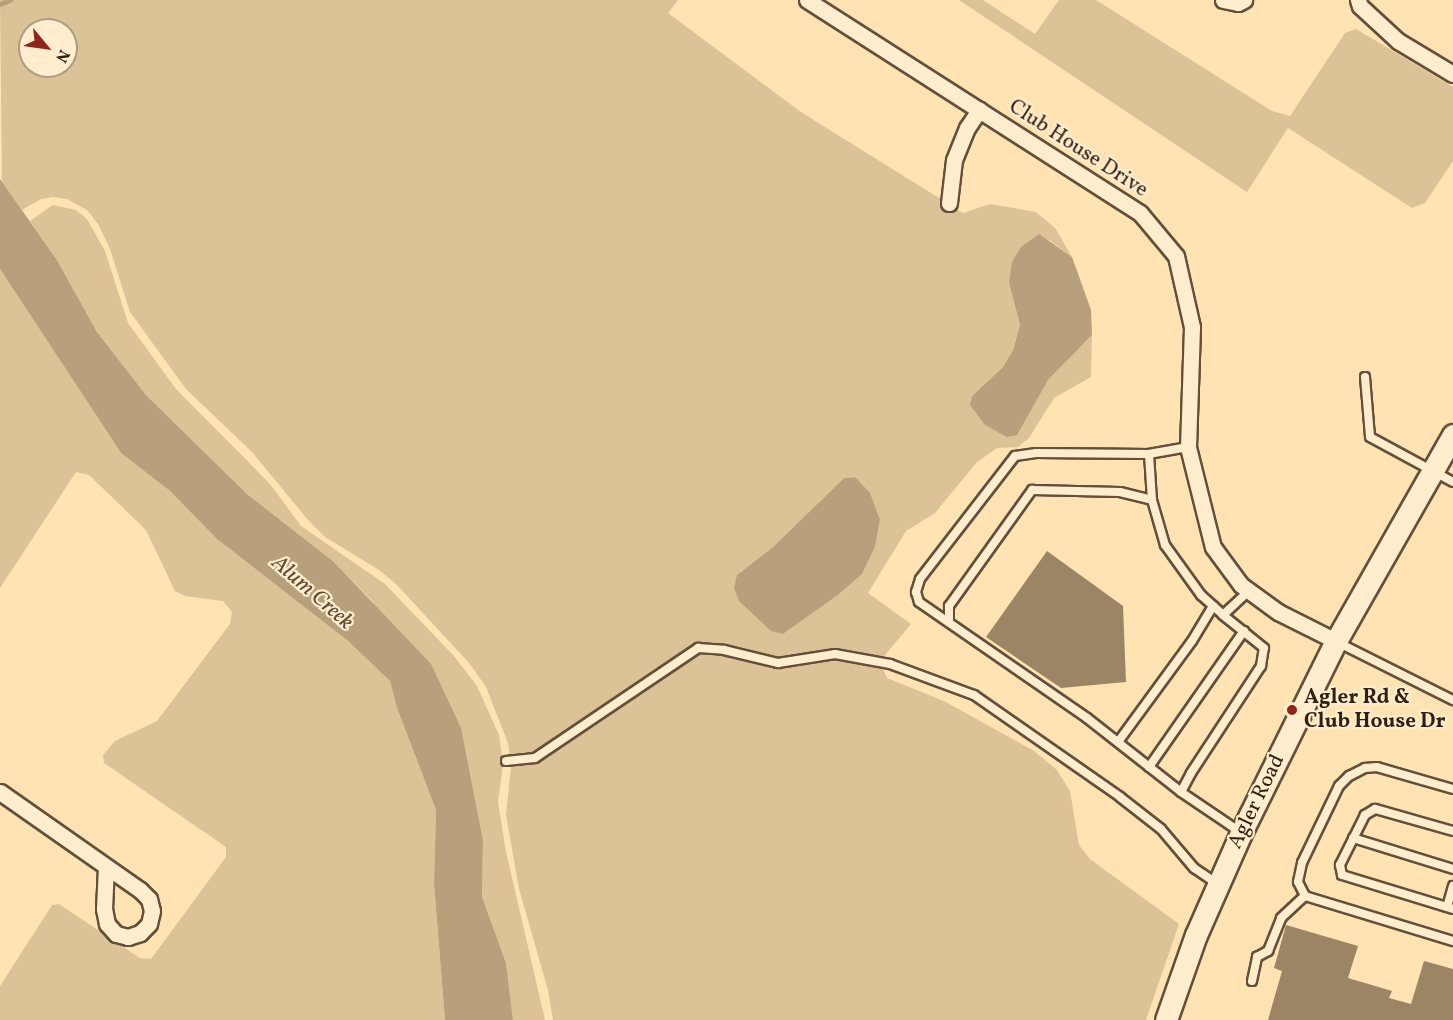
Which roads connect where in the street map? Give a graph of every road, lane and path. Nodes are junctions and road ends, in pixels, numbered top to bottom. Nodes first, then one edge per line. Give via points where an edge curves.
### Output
1 (807, 0) edge
2 (1223, 0) edge
3 (1244, 0) edge
4 (1358, 0) edge
5 (1453, 74) edge
6 (979, 110) junction
7 (949, 203) dead end
8 (1365, 377) dead end
9 (1453, 435) edge
10 (1188, 447) junction
11 (1149, 454) junction
12 (1431, 469) junction
13 (1453, 482) edge
14 (1152, 500) junction
15 (1249, 591) junction
16 (1213, 606) junction
17 (1223, 615) junction
18 (949, 622) junction
19 (1244, 632) junction
20 (1336, 641) junction
21 (1453, 700) edge
22 (1118, 742) junction
23 (506, 760) dead end
24 (1149, 767) junction
25 (1453, 789) edge
26 (0, 792) edge
27 (1181, 792) junction
28 (1453, 831) edge
29 (1241, 833) junction
30 (1353, 838) junction
31 (106, 867) dead end
32 (1453, 869) edge
33 (1218, 884) junction
34 (1453, 886) edge
35 (1305, 896) junction
36 (1450, 908) edge
37 (1453, 941) edge
38 (1252, 981) dead end
39 (1166, 1020) edge

1 - 6 street, Club House Drive
2 - 3 street
4 - 5 street via 1398,41
6 - 7 street via 954,160
6 - 10 street, Club House Drive via 1140,213 1176,256 1192,327
8 - 12 lane via 1370,437
9 - 12 main road, Agler Road
10 - 11 lane
10 - 15 street, Club House Drive via 1213,547 1240,585
11 - 14 lane
11 - 18 lane via 1015,456 920,579 916,592 919,602
12 - 13 lane
12 - 20 main road, Agler Road
14 - 16 lane via 1165,545
14 - 18 lane via 1120,492 1032,490 950,606
15 - 17 lane
15 - 20 street, Club House Drive via 1278,612
16 - 17 lane
16 - 22 lane
17 - 19 lane
18 - 22 lane
19 - 24 lane
19 - 27 lane via 1264,648 1261,666
20 - 21 lane
20 - 29 main road, Agler Road
22 - 24 lane
23 - 33 lane via 535,758 698,648 778,663 835,654 890,664 974,694 1120,797 1161,829 1194,868
24 - 27 lane
25 - 35 lane via 1377,767 1349,776 1339,786 1302,863 1298,882
26 - 31 street
27 - 29 lane
28 - 30 lane via 1375,808 1365,815
29 - 33 main road, Agler Road
30 - 32 lane
30 - 36 lane via 1340,865 1342,875
33 - 39 main road, Agler Road
34 - 36 lane
35 - 37 lane
35 - 38 lane via 1281,918 1268,951 1257,957

